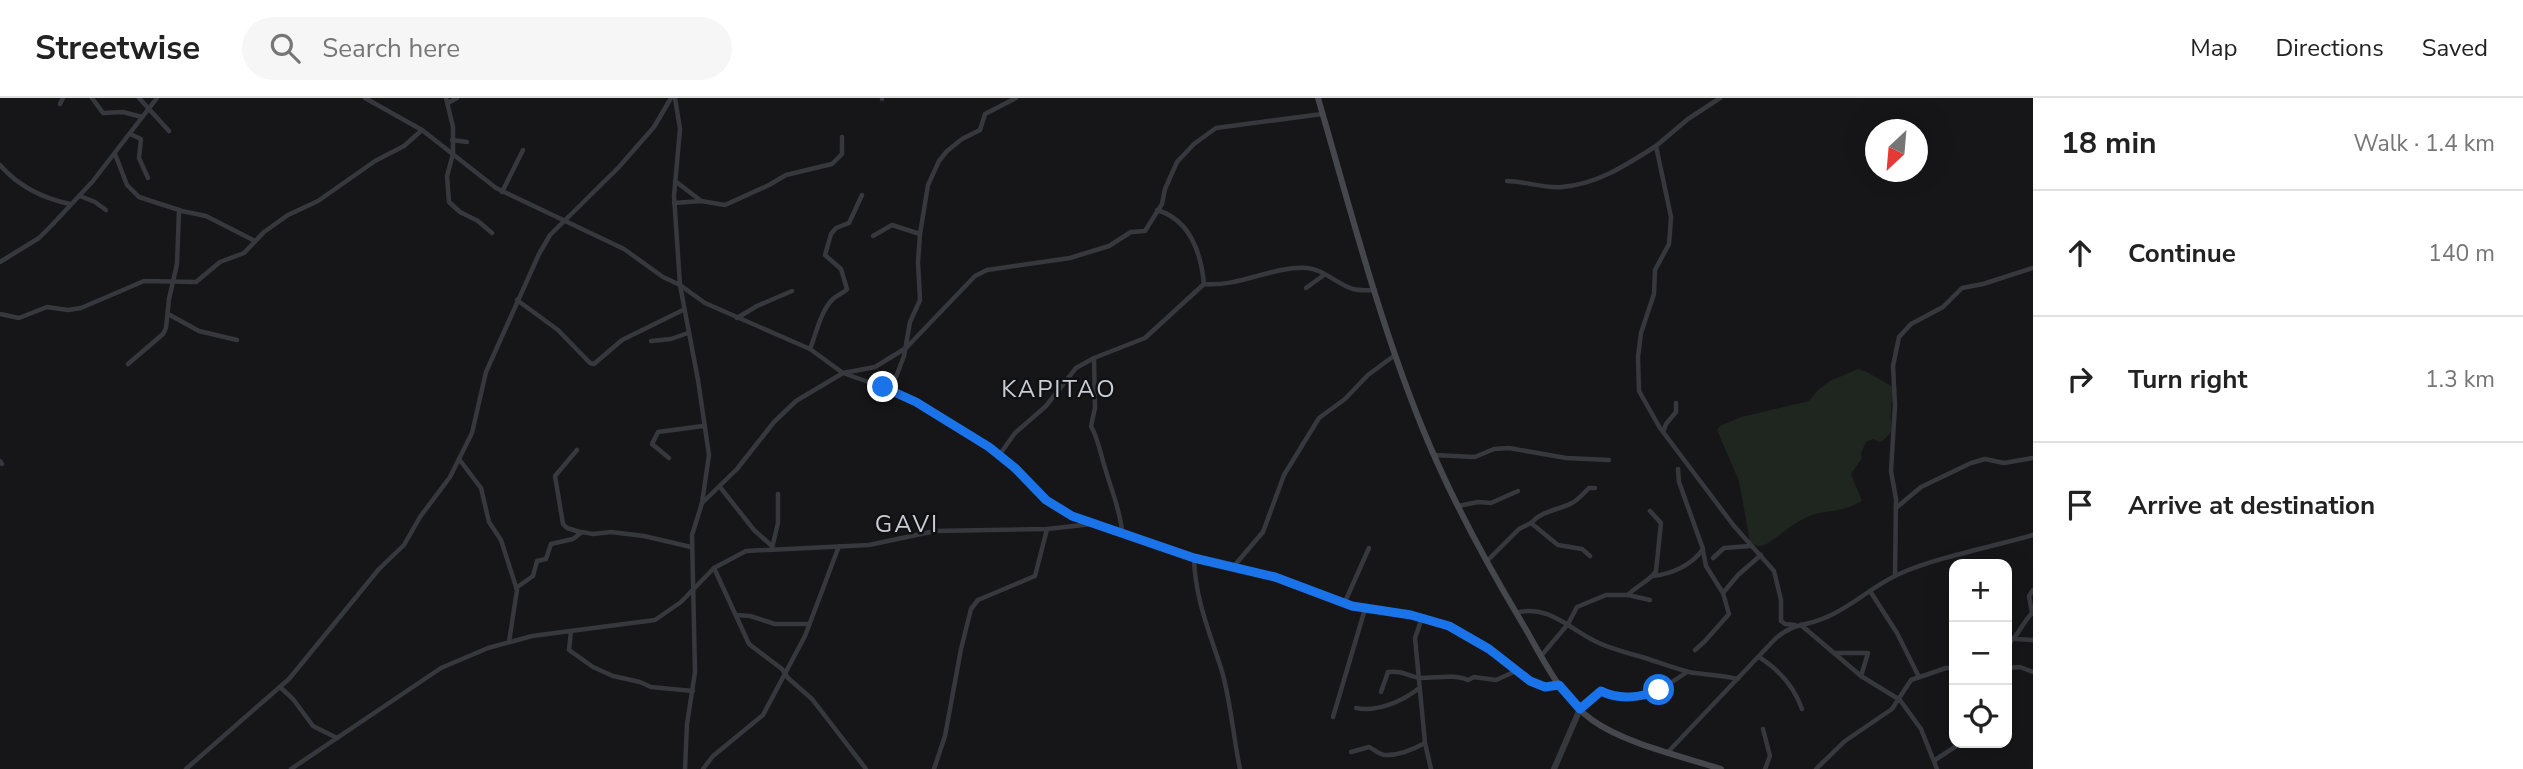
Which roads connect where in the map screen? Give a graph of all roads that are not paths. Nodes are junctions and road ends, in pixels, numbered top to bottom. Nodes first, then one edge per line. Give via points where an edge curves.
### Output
1 (63, 98) edge
2 (92, 98) edge
3 (139, 98) edge
4 (157, 98) edge
5 (366, 98) edge
6 (457, 98) edge
7 (673, 98) edge
8 (1016, 98) edge
9 (1318, 98) edge
10 (1720, 98) edge
11 (447, 100) edge
12 (60, 104) dead end
13 (148, 108) junction
14 (1323, 114) junction
15 (142, 117) junction
16 (422, 130) junction
17 (169, 131) dead end
18 (130, 134) junction
19 (842, 137) dead end
20 (452, 140) junction
21 (467, 142) dead end
22 (1656, 146) junction
23 (523, 150) dead end
24 (115, 154) junction
25 (453, 154) junction
26 (0, 164) edge
27 (148, 178) dead end
28 (675, 181) junction
29 (1507, 181) dead end
30 (502, 192) junction
31 (80, 195) junction
32 (862, 195) dead end
33 (701, 201) junction
34 (674, 203) junction
35 (71, 204) junction
36 (1162, 204) junction
37 (106, 210) dead end
38 (178, 210) junction
39 (1157, 210) junction
40 (1167, 213) junction
41 (564, 220) junction
42 (492, 233) dead end
43 (920, 234) junction
44 (873, 236) dead end
45 (255, 241) junction
46 (0, 262) edge
47 (2033, 268) edge
48 (1324, 275) junction
49 (173, 282) junction
50 (1204, 284) junction
51 (680, 285) junction
52 (1306, 288) dead end
53 (1376, 290) junction
54 (792, 291) dead end
55 (517, 300) junction
56 (684, 310) junction
57 (0, 314) edge
58 (168, 314) junction
59 (737, 318) junction
60 (688, 333) junction
61 (237, 340) dead end
62 (651, 341) dead end
63 (906, 348) junction
64 (810, 349) junction
65 (1396, 355) junction
66 (1094, 358) junction
67 (128, 364) dead end
68 (843, 373) junction
69 (891, 390) junction
70 (1676, 402) dead end
71 (703, 426) junction
72 (1663, 433) junction
73 (577, 450) dead end
74 (1000, 454) junction
75 (1434, 455) junction
76 (669, 458) dead end
77 (2033, 458) edge
78 (459, 459) junction
79 (1609, 460) dead end
80 (1678, 469) dead end
81 (719, 486) junction
82 (1595, 488) dead end
83 (1518, 491) dead end
84 (778, 494) dead end
85 (702, 503) junction
86 (1458, 506) junction
87 (1896, 508) junction
88 (1650, 511) dead end
89 (1531, 523) junction
90 (1092, 524) junction
91 (1047, 529) junction
92 (1122, 531) junction
93 (581, 533) junction
94 (2033, 535) edge
95 (839, 546) junction
96 (1751, 546) junction
97 (691, 547) junction
98 (772, 547) junction
99 (1369, 548) dead end
100 (1703, 551) junction
101 (1761, 555) junction
102 (1590, 556) dead end
103 (1194, 558) junction
104 (1713, 558) dead end
105 (1488, 560) junction
106 (1234, 566) junction
107 (714, 568) junction
108 (1653, 576) junction
109 (1895, 576) junction
110 (516, 588) junction
111 (693, 590) junction
112 (2033, 590) edge
113 (1870, 592) junction
114 (1723, 593) junction
115 (1628, 595) junction
116 (1650, 600) dead end
117 (1344, 604) junction
118 (1365, 609) junction
119 (1516, 613) junction
120 (735, 615) junction
121 (1422, 618) junction
122 (810, 624) junction
123 (1568, 624) junction
124 (1798, 624) junction
125 (571, 631) junction
126 (2015, 639) junction
127 (2033, 640) edge
128 (2012, 641) edge
129 (509, 642) junction
130 (1695, 650) dead end
131 (1835, 653) junction
132 (1541, 656) junction
133 (1759, 656) junction
134 (1949, 668) edge
135 (2012, 668) edge
136 (1516, 671) junction
137 (1688, 672) junction
138 (2033, 672) edge
139 (785, 673) junction
140 (1861, 676) junction
141 (1919, 677) junction
142 (1418, 678) junction
143 (1738, 679) junction
144 (1559, 685) junction
145 (280, 686) junction
146 (1418, 689) junction
147 (693, 691) junction
148 (1381, 692) dead end
149 (1900, 700) junction
150 (1356, 708) dead end
151 (1580, 709) junction
152 (1802, 709) dead end
153 (1333, 717) dead end
154 (1763, 729) dead end
155 (337, 738) junction
156 (1424, 743) junction
157 (1953, 748) edge
158 (1352, 752) dead end
159 (1668, 752) junction
160 (1935, 760) junction
161 (186, 769) edge
162 (292, 769) edge
163 (685, 769) edge
164 (703, 769) edge
165 (866, 769) edge
166 (934, 769) edge
167 (1240, 769) edge
168 (1430, 769) edge
169 (1554, 769) edge
170 (1721, 769) edge
171 (1765, 769) edge
172 (1816, 769) edge
173 (1937, 769) edge

1 - 12 street
2 - 15 street via 103,113
3 - 13 street
4 - 13 street
5 - 16 street
6 - 11 street
7 - 28 street via 680,129
7 - 41 street via 618,168
8 - 43 street via 985,114 980,130 955,144 939,161 928,186
9 - 14 main road
10 - 22 street
11 - 20 street
13 - 15 street
13 - 17 street
14 - 36 street via 1216,128 1177,162
14 - 53 main road
15 - 18 street
16 - 25 street
16 - 45 street
18 - 24 street
18 - 27 street via 141,139 139,158
19 - 33 street via 842,154 832,164 786,175 725,205
20 - 21 street
20 - 25 street
22 - 29 street via 1619,170 1590,181 1560,188
22 - 72 street via 1670,232 1655,270 1654,294 1641,333 1638,386
23 - 30 street
24 - 31 street
24 - 38 street via 127,185 139,197
25 - 30 street
25 - 42 street via 447,176 449,202
26 - 35 street via 11,178 41,197
28 - 33 street
28 - 34 street
30 - 41 street
31 - 35 street
31 - 37 street
32 - 64 street via 849,223 836,228 828,241 825,255 841,269 847,289 832,299
33 - 34 street
34 - 51 street
35 - 46 street via 39,238
36 - 39 street
36 - 40 street
38 - 45 street via 206,216
38 - 49 street
39 - 40 street
39 - 63 street via 1145,231 1131,232 1109,246 975,276
40 - 50 street via 1192,236
41 - 51 street via 624,249
41 - 55 street via 538,254
43 - 44 street via 892,225
43 - 63 street via 920,300
45 - 49 street via 200,280
47 - 87 street via 1962,288 1899,337 1893,366 1891,471
48 - 50 street via 1308,268 1283,269 1249,280
48 - 52 street
48 - 53 street via 1352,289
49 - 57 street via 144,281 74,309 47,307 22,318
49 - 58 street
50 - 66 street via 1155,332
51 - 56 street
51 - 59 street
53 - 65 main road
54 - 59 street
55 - 56 street via 594,364 622,340
55 - 78 street via 486,372 474,428
56 - 60 street
58 - 61 street via 199,331
58 - 67 street via 163,334
59 - 64 street
60 - 62 street
60 - 71 street
63 - 68 street via 875,367
63 - 69 street
64 - 68 street
65 - 75 main road
65 - 106 street via 1318,418 1284,475 1263,532
66 - 74 street via 1076,369
66 - 92 street via 1091,426 1100,444
68 - 69 street
68 - 81 street via 786,409
69 - 74 street
70 - 72 street via 1676,412
71 - 76 street via 658,432 652,444
71 - 85 street via 709,455
72 - 96 street
73 - 93 street via 555,476 562,524
74 - 90 street via 1052,504
75 - 79 street via 1475,457 1509,448
75 - 86 main road
77 - 87 street via 1971,463 1921,487
78 - 110 street via 481,488 489,522 501,540
78 - 145 street via 404,545
80 - 100 street
81 - 85 street
81 - 98 street
82 - 89 street
83 - 86 street via 1491,503
84 - 98 street
85 - 97 street
86 - 105 main road
87 - 109 street
88 - 108 street via 1661,523
89 - 102 street via 1558,545 1582,549
89 - 105 street
90 - 91 street
90 - 92 street
91 - 95 street via 935,531 884,543
91 - 166 street via 1035,576 978,600 971,609
92 - 103 street
93 - 97 street via 628,533
93 - 110 street via 551,544 546,558 537,561 533,576
94 - 109 street
95 - 98 street
95 - 122 street
96 - 101 street
96 - 104 street via 1724,548
97 - 111 street
98 - 107 street via 746,551
99 - 117 street
100 - 108 street via 1682,567
100 - 114 street via 1706,566
101 - 114 street
101 - 124 street via 1778,578 1781,621
103 - 106 street
103 - 167 street via 1201,611 1221,669
105 - 119 main road
106 - 117 street
107 - 111 street
107 - 120 street
108 - 115 street
109 - 113 street
110 - 129 street
111 - 125 street via 655,620
111 - 147 street
112 - 126 street via 2029,596 2032,613
113 - 124 street via 1830,616
113 - 141 street
114 - 130 street via 1729,614
115 - 116 street
115 - 123 street via 1603,595 1587,602 1577,607
117 - 118 street
118 - 121 street
118 - 153 street
119 - 123 street via 1539,611
119 - 132 main road
120 - 122 street via 775,624
120 - 139 street via 749,644
121 - 136 street via 1449,626
121 - 142 street via 1415,638
122 - 139 street
123 - 132 street
123 - 137 street via 1606,646
124 - 131 street
124 - 133 street
125 - 129 street
125 - 147 street via 569,650 602,672 651,687
126 - 127 street
126 - 128 street
129 - 155 street via 441,668
131 - 140 street
131 - 140 street via 1868,653
132 - 144 main road
133 - 143 street
133 - 152 street via 1778,670
134 - 141 street
135 - 138 street
136 - 142 street via 1496,680
136 - 144 street via 1545,687
137 - 143 street
137 - 151 street via 1646,695 1610,696 1601,691
139 - 164 street via 762,716
139 - 165 street via 812,699
140 - 149 street
141 - 149 street via 1910,681
142 - 146 street
142 - 148 street via 1401,671 1388,672
143 - 159 street
144 - 151 main road
145 - 155 street via 313,726
145 - 161 street
146 - 150 street via 1404,700 1369,710
146 - 156 street
147 - 163 street
149 - 160 street via 1919,725
149 - 172 street
151 - 159 main road via 1616,733
151 - 169 street
154 - 171 street via 1770,756
155 - 162 street
156 - 158 street via 1391,754 1368,747
156 - 168 street
157 - 160 street
159 - 170 main road
160 - 173 street

